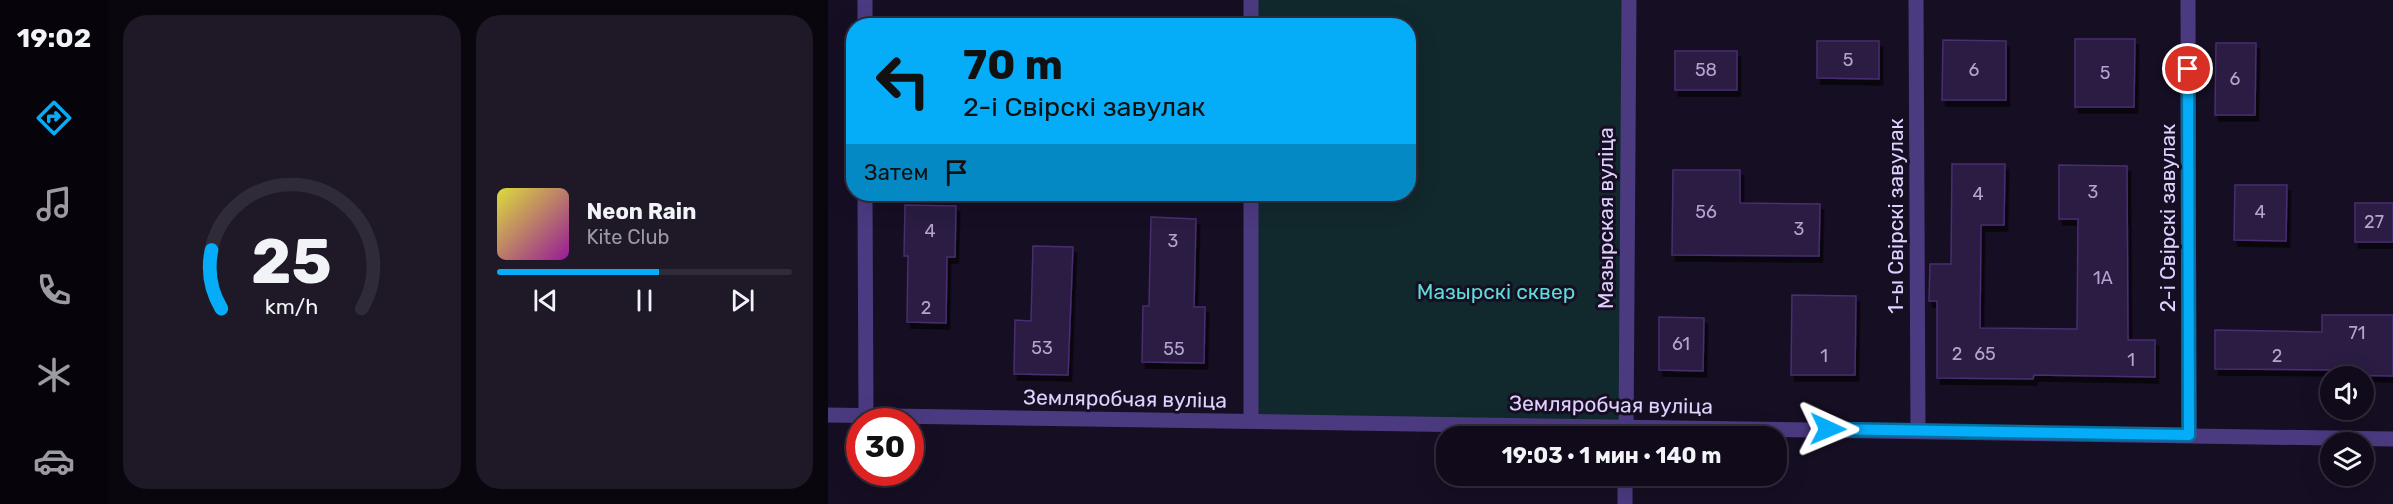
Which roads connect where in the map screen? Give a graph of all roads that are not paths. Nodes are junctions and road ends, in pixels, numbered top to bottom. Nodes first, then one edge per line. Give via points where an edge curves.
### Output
1 (865, 0) edge
2 (1251, 0) edge
3 (1629, 0) edge
4 (1916, 0) edge
5 (2188, 0) edge
6 (865, 18) edge
7 (1251, 18) edge
8 (865, 201) edge
9 (1251, 201) edge
10 (866, 408) edge
11 (828, 415) edge
12 (846, 415) edge
13 (924, 417) edge
14 (1251, 421) junction
15 (1438, 426) edge
16 (1626, 426) edge
17 (1787, 431) edge
18 (1918, 431) junction
19 (2189, 435) junction
20 (2393, 439) edge
21 (1625, 486) edge
22 (1625, 504) edge

1 - 6 street
2 - 7 street
3 - 16 street, Мазырская вуліца
4 - 18 street, 1-ы Свірскі завулак
5 - 19 street, 2-і Свірскі завулак
8 - 10 street
9 - 14 street
11 - 12 street, Земляробчая вуліца
13 - 14 street, Земляробчая вуліца
14 - 15 street, Земляробчая вуліца
17 - 18 street, Земляробчая вуліца
18 - 19 street, Земляробчая вуліца
19 - 20 street, Земляробчая вуліца
21 - 22 street

